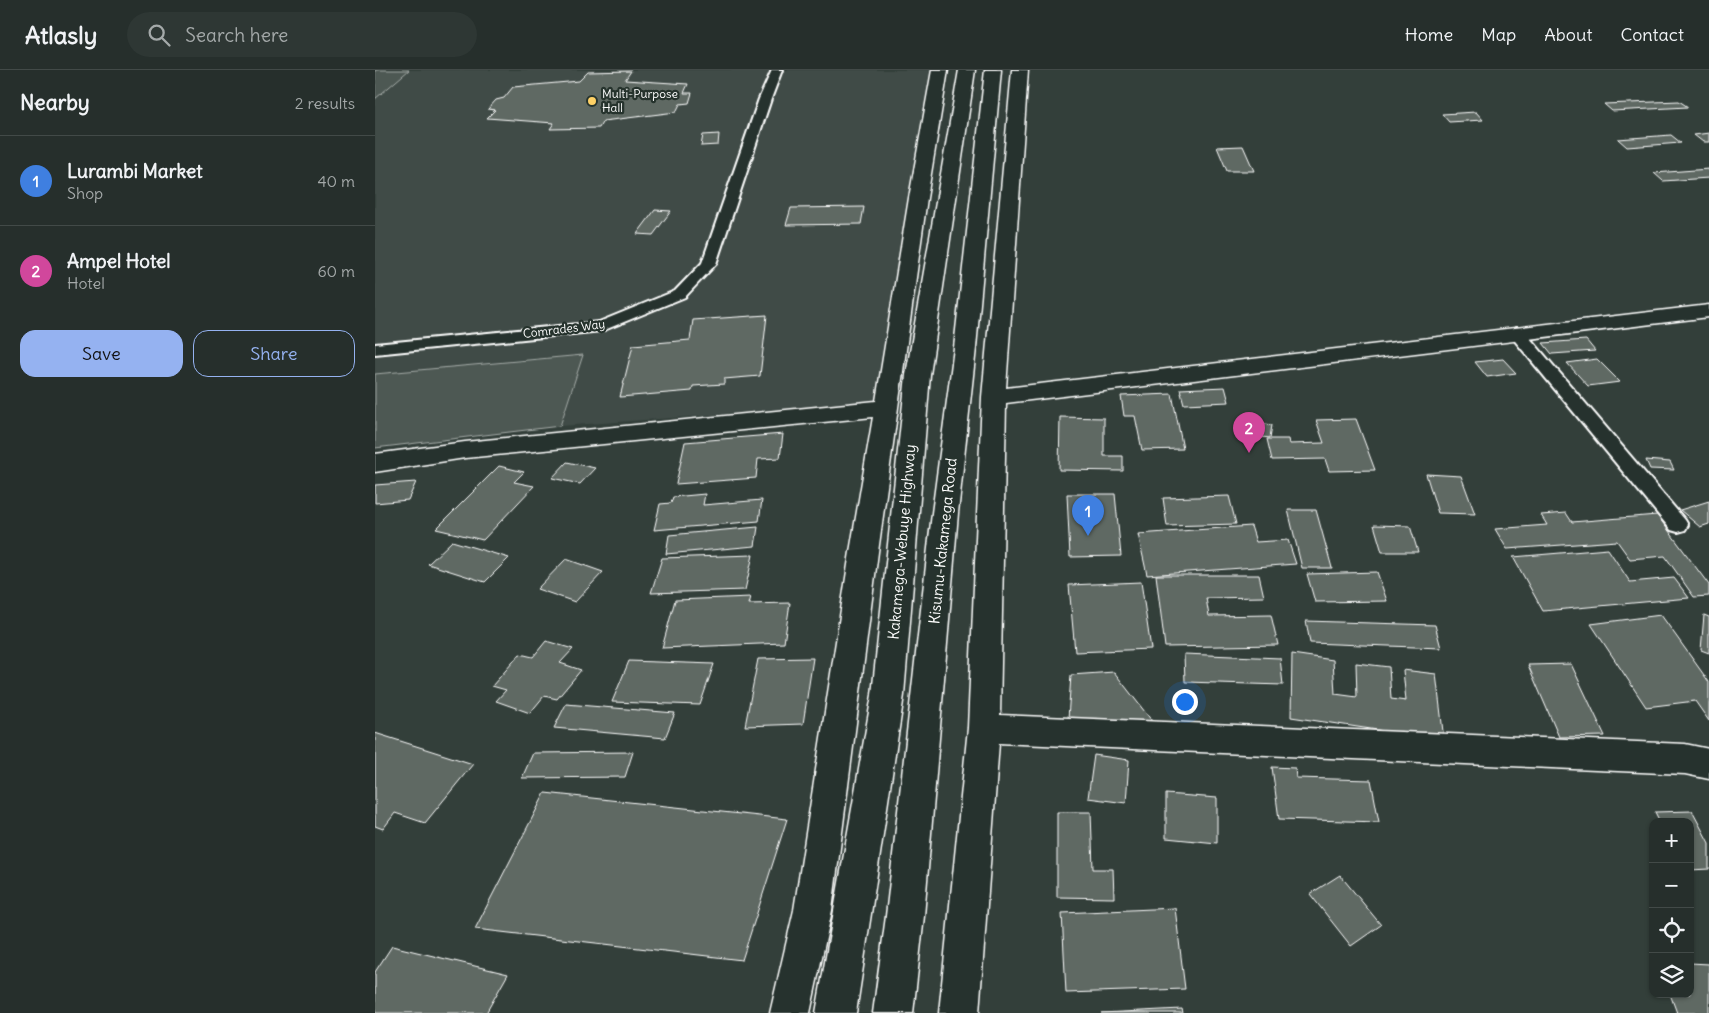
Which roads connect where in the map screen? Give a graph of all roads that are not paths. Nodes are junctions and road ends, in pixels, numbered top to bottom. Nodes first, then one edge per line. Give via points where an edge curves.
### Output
1 (777, 70) edge
2 (941, 70) edge
3 (967, 70) edge
4 (993, 70) edge
5 (1020, 70) edge
6 (1709, 311) edge
7 (1517, 333) junction
8 (375, 349) edge
9 (994, 397) junction
10 (887, 408) junction
11 (375, 463) edge
12 (1678, 525) dead end
13 (984, 728) junction
14 (1709, 764) edge
15 (790, 1013) edge
16 (836, 1013) edge
17 (893, 1013) edge
18 (959, 1013) edge

1 - 8 lane, Comrades Way via 709,264 680,294 602,326
2 - 10 main road via 918,198
3 - 16 main road, Kakamega-Webuye Highway via 918,375 888,695
4 - 17 main road, Kisumu-Kakamega Road
5 - 9 main road
6 - 7 main road
7 - 9 main road
7 - 12 lane
9 - 13 main road
10 - 11 main road via 465,450
10 - 15 main road via 813,910
13 - 14 main road via 1685,759
13 - 18 main road

